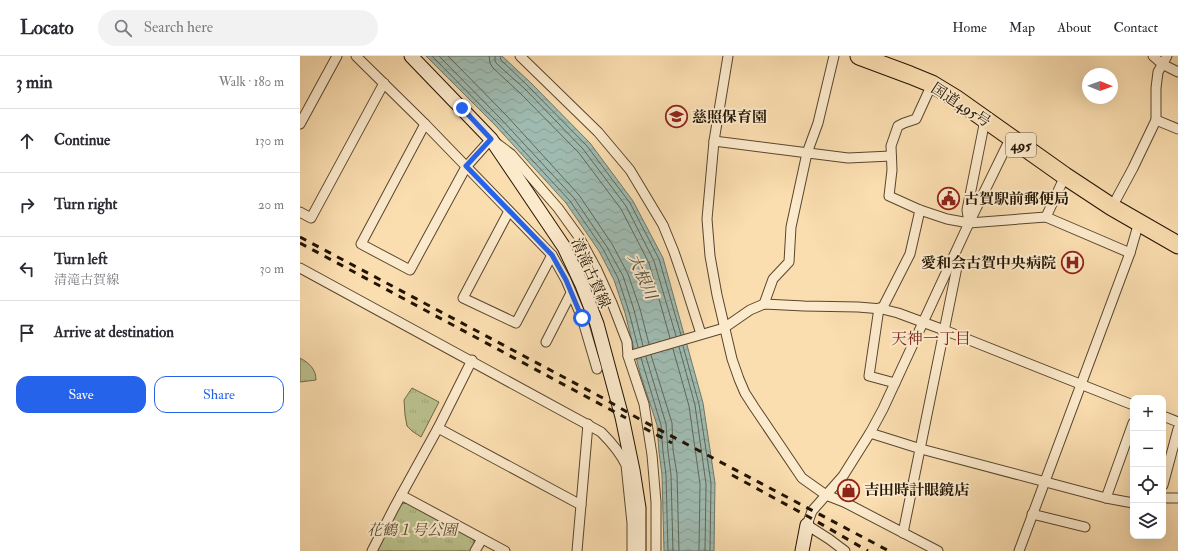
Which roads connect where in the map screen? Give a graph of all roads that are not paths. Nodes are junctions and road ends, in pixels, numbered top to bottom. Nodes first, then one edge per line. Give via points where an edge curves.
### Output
1 (337, 56) edge
2 (356, 56) edge
3 (411, 56) edge
4 (520, 56) edge
5 (728, 56) edge
6 (834, 56) edge
7 (859, 56) edge
8 (1153, 56) edge
9 (1165, 60) edge
10 (1178, 72) edge
11 (384, 84) junction
12 (932, 84) junction
13 (985, 120) junction
14 (1156, 120) junction
15 (300, 124) edge
16 (425, 124) junction
17 (1178, 130) edge
18 (1011, 137) junction
19 (491, 139) junction
20 (714, 141) junction
21 (807, 153) junction
22 (891, 156) junction
23 (466, 166) junction
24 (1065, 176) junction
25 (1112, 207) junction
26 (920, 210) junction
27 (509, 211) junction
28 (300, 212) edge
29 (1046, 217) junction
30 (1139, 222) junction
31 (969, 223) junction
32 (1178, 245) edge
33 (1130, 253) junction
34 (552, 255) junction
35 (954, 256) junction
36 (300, 268) edge
37 (571, 293) junction
38 (764, 304) junction
39 (881, 309) junction
40 (923, 323) junction
41 (724, 328) junction
42 (944, 330) junction
43 (700, 334) junction
44 (546, 342) dead end
45 (631, 354) junction
46 (472, 360) junction
47 (597, 369) dead end
48 (895, 383) junction
49 (1081, 385) junction
50 (1130, 404) edge
51 (1166, 417) edge
52 (1178, 422) edge
53 (588, 424) junction
54 (438, 428) junction
55 (1178, 429) edge
56 (1130, 430) edge
57 (870, 433) junction
58 (921, 449) junction
59 (1166, 474) edge
60 (1046, 481) junction
61 (401, 495) junction
62 (826, 495) junction
63 (1106, 498) junction
64 (1166, 498) edge
65 (1178, 498) edge
66 (1130, 502) edge
67 (581, 505) junction
68 (1032, 514) junction
69 (807, 525) junction
70 (1085, 527) dead end
71 (903, 533) junction
72 (482, 539) junction
73 (372, 551) edge
74 (475, 551) edge
75 (505, 551) edge
76 (577, 551) edge
77 (632, 551) edge
78 (639, 551) edge
79 (656, 551) edge
80 (802, 551) edge
81 (845, 551) edge
82 (938, 551) edge
83 (1019, 551) edge

1 - 15 street
2 - 11 street
3 - 19 main road, 清滝古賀線
4 - 43 street via 598,132 630,170 663,225
5 - 20 street
6 - 21 street via 818,123
7 - 12 highway, 国道495号 / 495
8 - 9 street
9 - 10 street
9 - 14 street via 1158,72
11 - 16 street
11 - 28 street via 311,218
12 - 13 highway, 国道495号 / 495
12 - 22 street via 916,119 898,126 891,146
13 - 18 highway, 国道495号 / 495
13 - 31 street via 967,210
14 - 17 street
14 - 25 street
16 - 23 street
16 - 23 street via 361,244 410,270
18 - 24 highway, 国道495号 / 495
18 - 31 street
19 - 23 street
19 - 45 street via 512,154 579,237 612,303
19 - 78 main road, 清滝古賀線 via 564,247 597,324 622,417 633,470 639,508
20 - 21 street
20 - 41 street via 707,219 713,272
21 - 22 street via 848,158
21 - 38 street via 791,227 788,262 773,279
22 - 26 street via 889,196
23 - 27 street
24 - 25 highway, 国道495号 / 495
24 - 29 street
25 - 30 highway, 国道495号 / 495
26 - 31 street
26 - 39 street via 910,254
27 - 34 street
27 - 34 street via 463,298 516,323
29 - 31 street
29 - 33 street
30 - 32 highway, 国道495号 / 495
30 - 33 street
31 - 35 street
33 - 49 street
34 - 37 street
35 - 40 street
35 - 42 street via 957,267
36 - 46 street
37 - 44 street
37 - 47 street via 582,318
38 - 39 street
38 - 41 street via 750,310
39 - 40 street
39 - 48 street via 869,376
40 - 42 street
40 - 48 street
41 - 43 street
41 - 62 street via 738,379 745,393 802,478
42 - 49 street
42 - 58 street
43 - 45 street
45 - 79 street via 644,404 652,455 656,502
46 - 53 street
46 - 54 street
48 - 57 street
49 - 50 street
49 - 60 street
51 - 52 street
53 - 67 street
53 - 77 street via 602,432 613,443 626,466
54 - 61 street
54 - 67 street
55 - 59 street
56 - 63 street
57 - 58 street
57 - 62 street via 842,476
58 - 60 street
58 - 71 street
60 - 63 street
60 - 68 street
61 - 72 street
61 - 73 street
62 - 69 street via 812,511
62 - 71 street
63 - 66 street
64 - 65 street
67 - 76 street
68 - 70 street
68 - 83 street
69 - 80 main road
69 - 81 street
71 - 82 street
72 - 74 street
72 - 75 street

